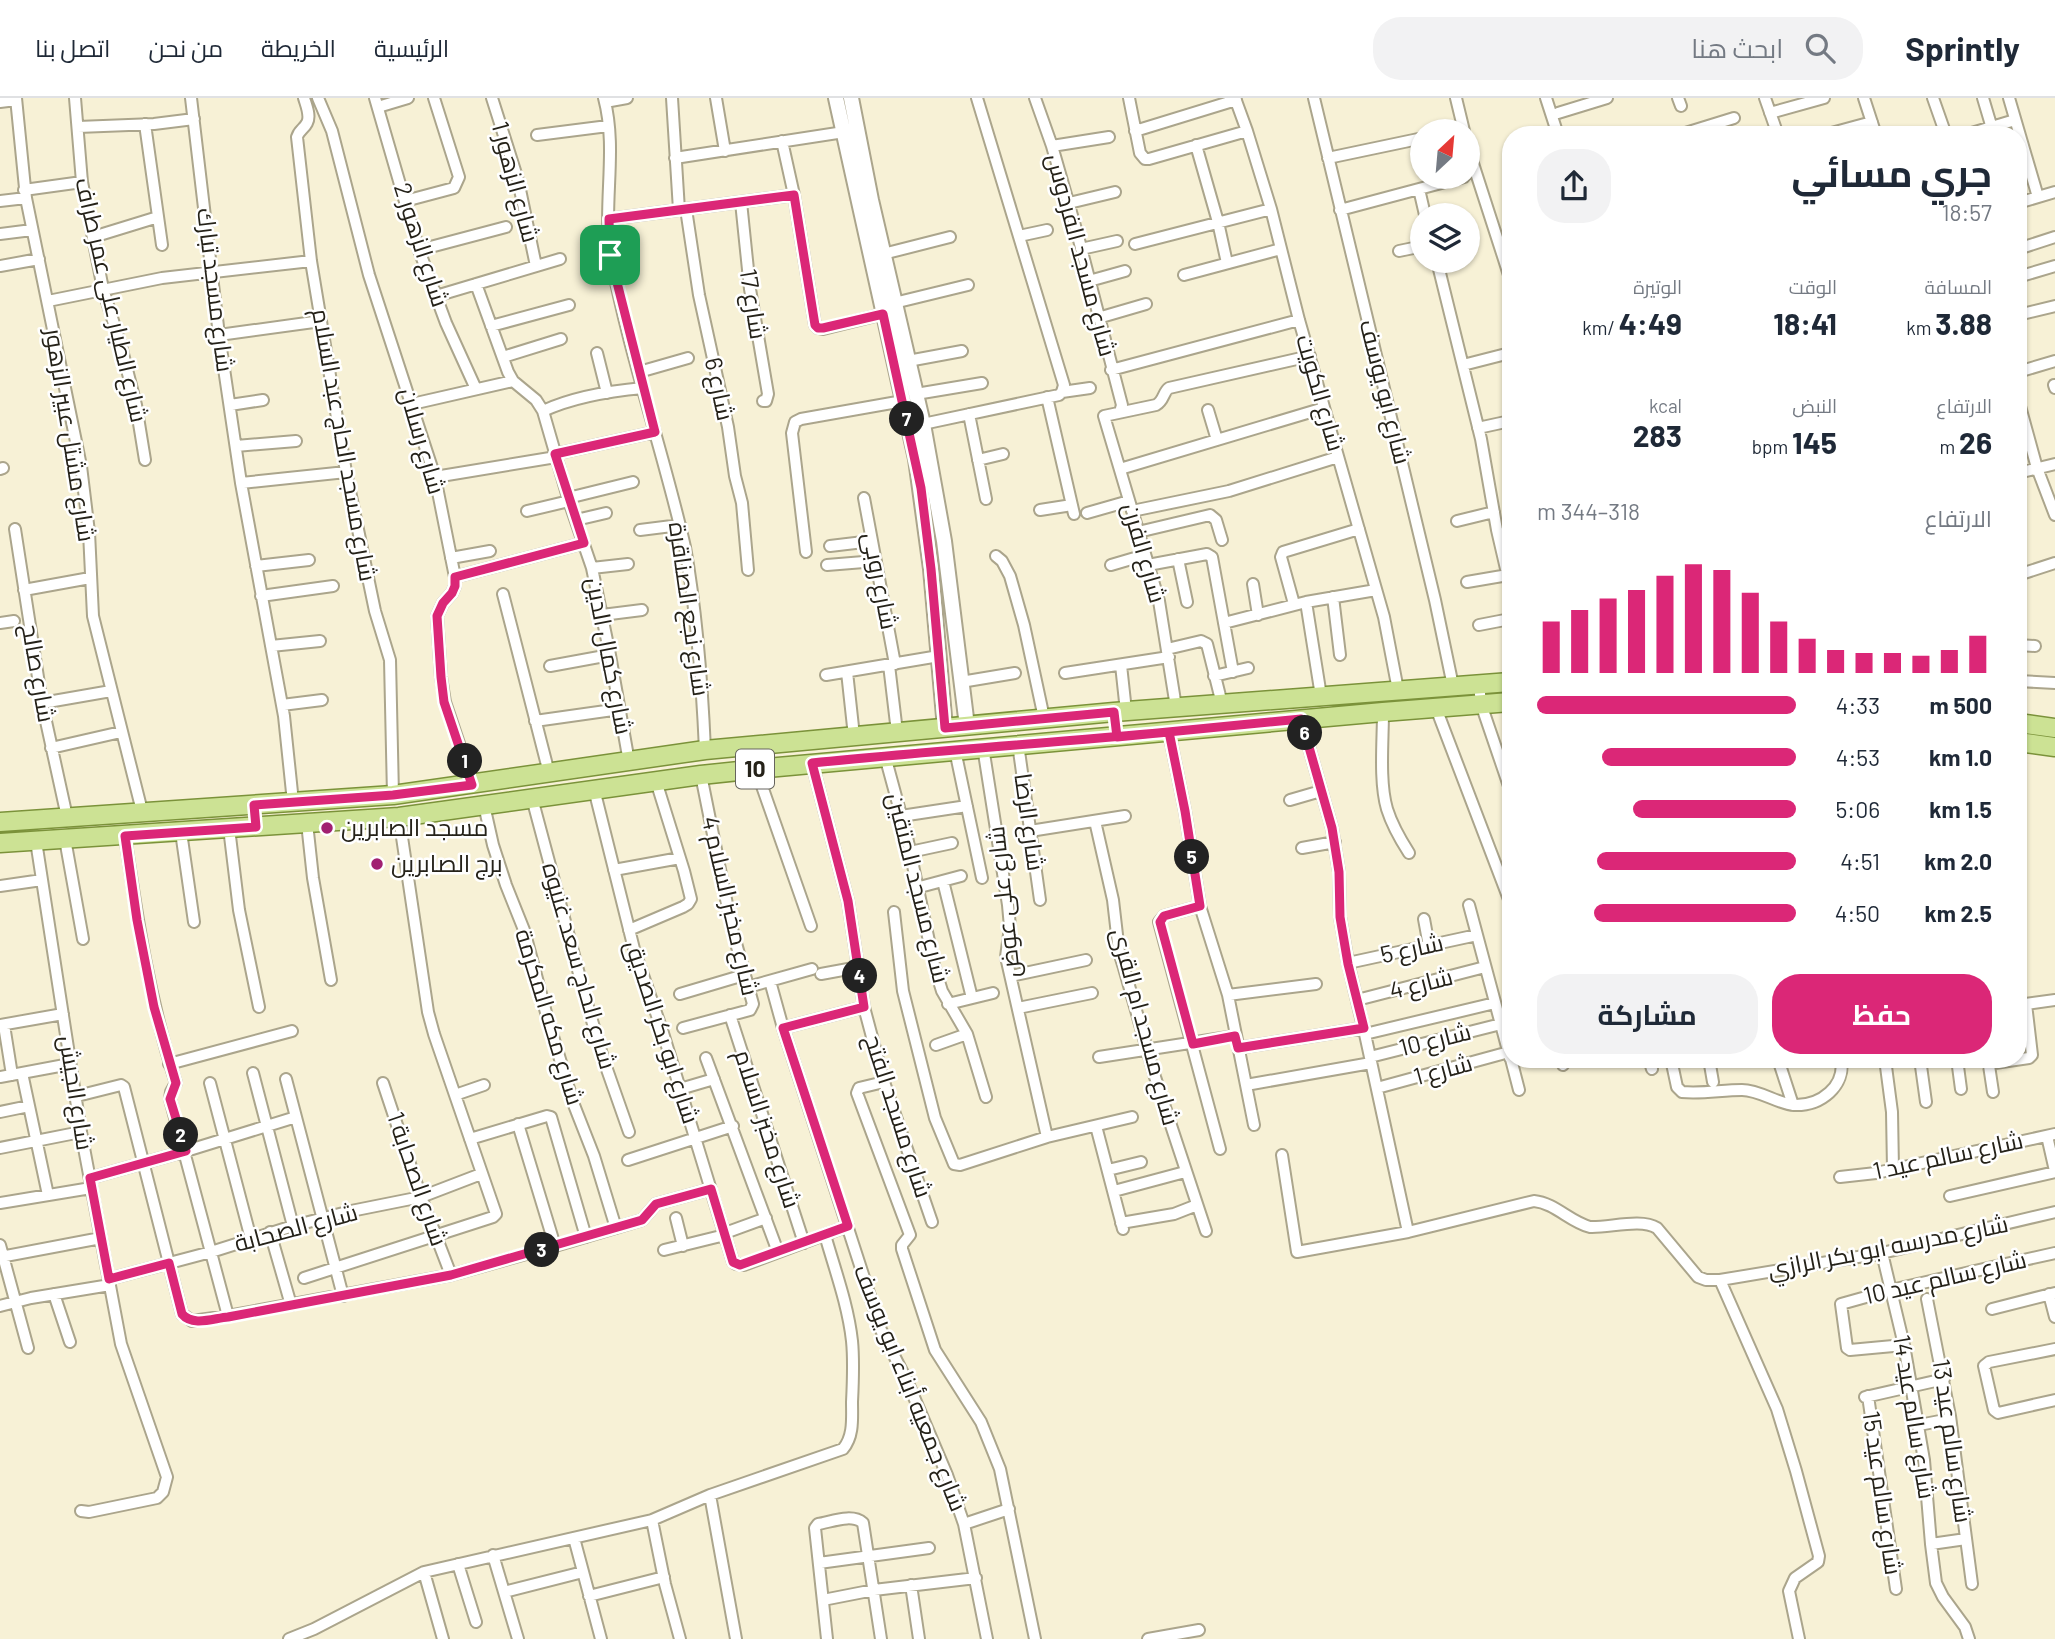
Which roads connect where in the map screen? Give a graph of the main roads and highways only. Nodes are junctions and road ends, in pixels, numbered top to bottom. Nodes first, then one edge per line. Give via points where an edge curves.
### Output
1 (1502, 683) edge
2 (1502, 703) edge
3 (1120, 711) junction
4 (2027, 724) edge
5 (2055, 728) edge
6 (1117, 737) junction
7 (2027, 743) edge
8 (764, 744) junction
9 (2055, 747) edge
10 (762, 768) junction
11 (254, 805) junction
12 (0, 822) edge
13 (256, 827) junction
14 (0, 843) edge

1 - 3 main road, 10
2 - 6 main road, 10
3 - 6 main road
3 - 8 main road, 10
4 - 5 main road
6 - 10 main road, 10
7 - 9 main road
8 - 10 main road
8 - 11 main road, 10 via 393,795
10 - 13 main road, 10 via 399,817
11 - 12 main road, 10
11 - 13 main road
13 - 14 main road, 10

